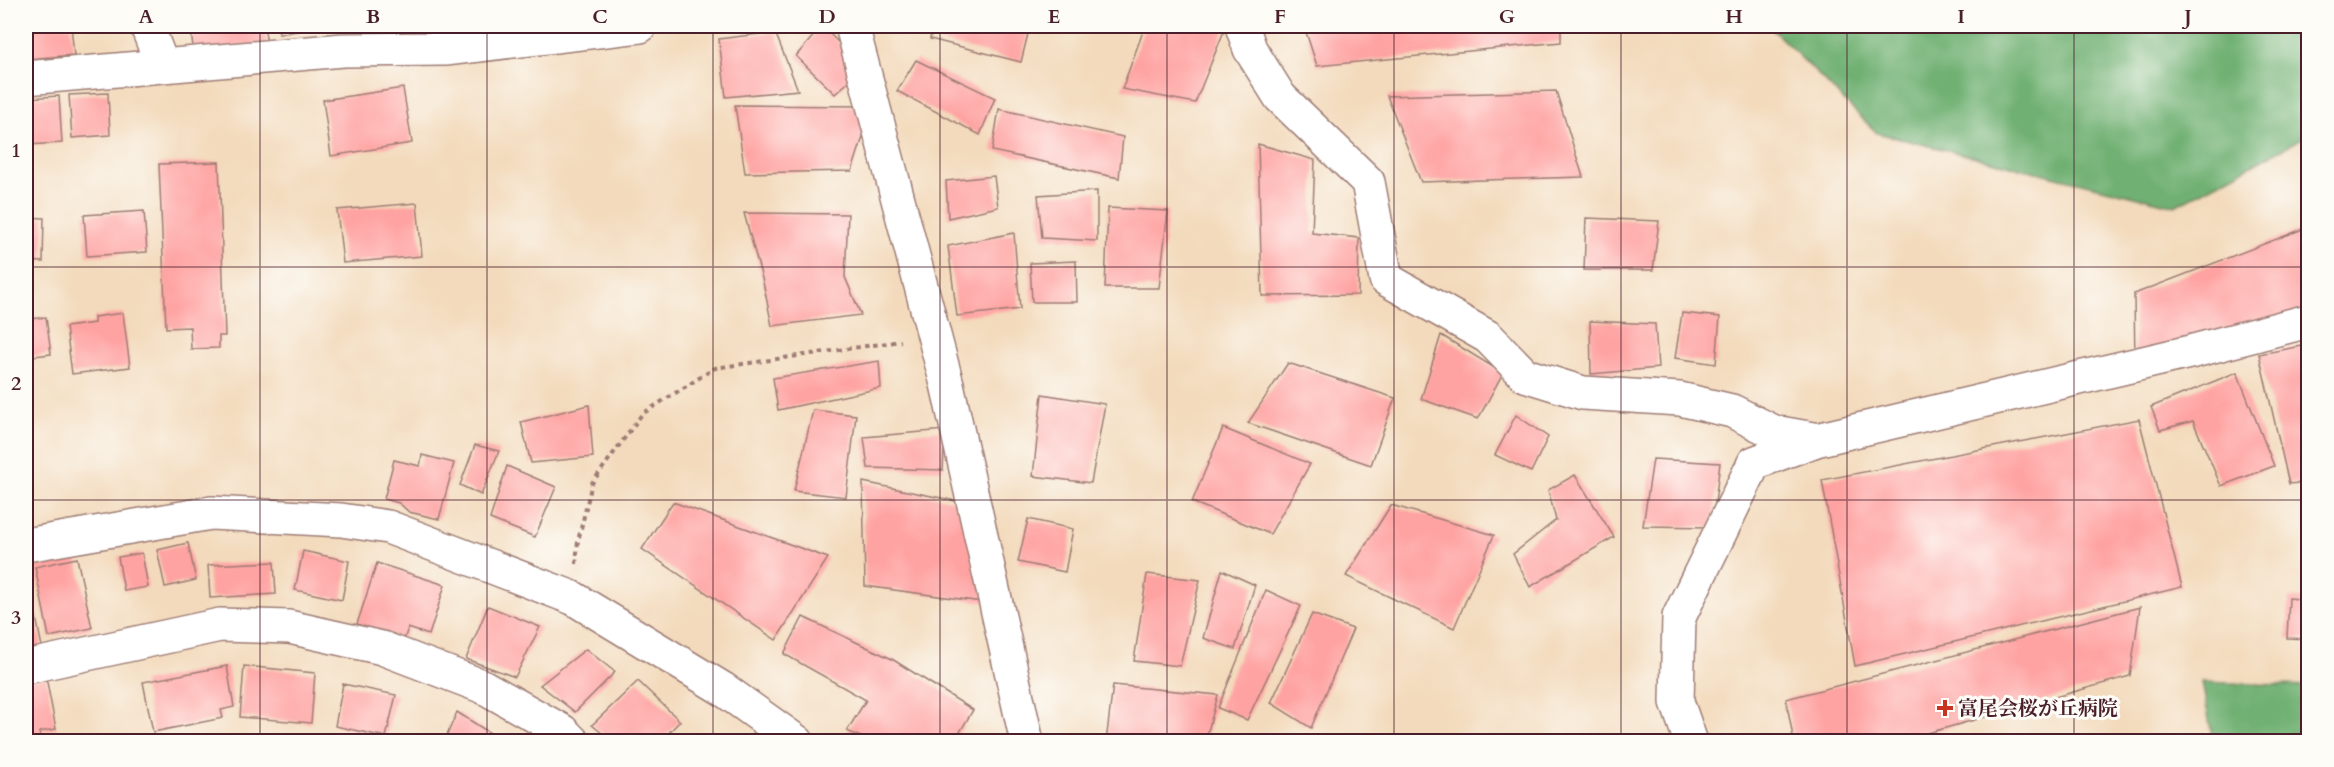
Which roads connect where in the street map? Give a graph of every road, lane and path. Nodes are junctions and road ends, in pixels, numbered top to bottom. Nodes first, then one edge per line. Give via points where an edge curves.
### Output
1 (147, 26) edge
2 (165, 26) edge
3 (640, 26) edge
4 (852, 26) edge
5 (1242, 26) edge
6 (341, 38) edge
7 (170, 64) junction
8 (26, 78) edge
9 (2308, 321) edge
10 (935, 337) junction
11 (1816, 440) junction
12 (26, 545) edge
13 (573, 598) junction
14 (26, 667) edge
15 (573, 741) edge
16 (797, 741) edge
17 (1027, 741) edge
18 (1691, 741) edge

1 - 7 street
2 - 7 street
3 - 6 street via 445,50
4 - 10 street
5 - 11 street via 1250,49 1280,97 1368,182 1386,279 1488,337 1526,375 1583,393 1680,399 1732,411 1774,432
6 - 7 street
7 - 8 street
9 - 11 street
10 - 13 path via 715,368 642,414 592,483 578,541
10 - 17 street
11 - 18 street via 1754,463 1679,616 1677,702
12 - 13 street via 211,513 341,520 388,527
13 - 16 street via 723,689
14 - 15 street via 220,626 289,627 381,648 484,687

